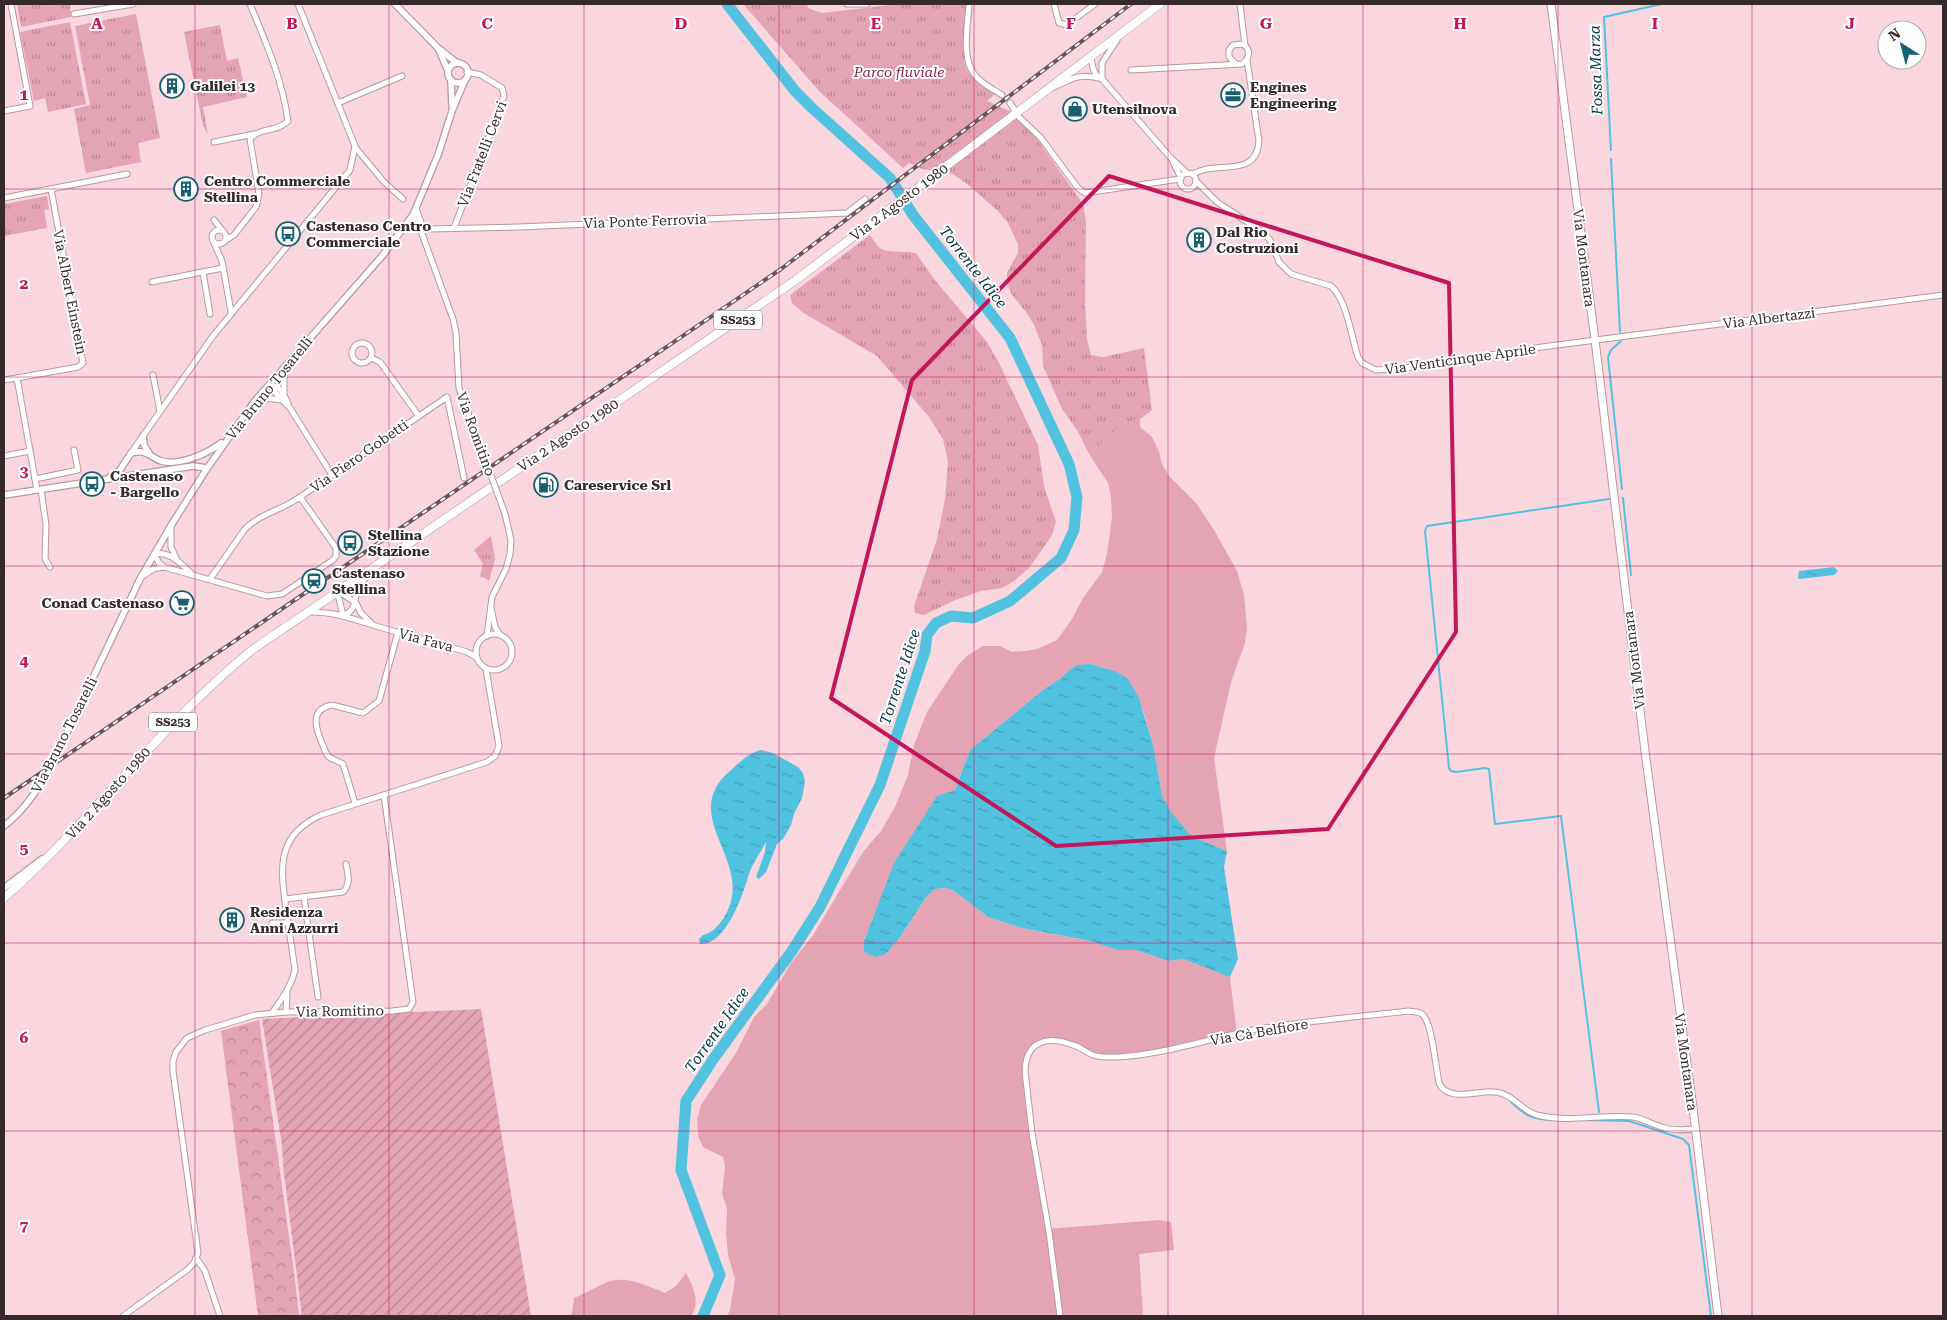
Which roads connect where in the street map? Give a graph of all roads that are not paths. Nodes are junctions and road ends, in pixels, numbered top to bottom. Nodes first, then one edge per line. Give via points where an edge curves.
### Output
1 (11, 4) edge
2 (133, 4) edge
3 (250, 4) edge
4 (298, 4) edge
5 (395, 4) edge
6 (847, 4) edge
7 (868, 4) edge
8 (970, 4) edge
9 (1054, 4) edge
10 (1096, 4) edge
11 (1160, 4) edge
12 (1240, 4) edge
13 (1551, 4) edge
14 (74, 14) dead end
15 (1122, 32) junction
16 (1245, 46) junction
17 (438, 48) junction
18 (1091, 56) junction
19 (1247, 60) junction
20 (457, 63) junction
21 (1236, 64) junction
22 (1100, 68) junction
23 (1131, 70) dead end
24 (448, 71) junction
25 (468, 72) junction
26 (402, 76) dead end
27 (1101, 78) junction
28 (450, 80) junction
29 (465, 80) junction
30 (1040, 94) junction
31 (1002, 95) tunnel mouth
32 (338, 103) junction
33 (1010, 103) tunnel mouth
34 (1014, 109) dead end
35 (4, 111) edge
36 (452, 111) junction
37 (1020, 117) dead end
38 (254, 134) junction
39 (214, 142) dead end
40 (355, 146) junction
41 (1170, 157) junction
42 (127, 174) dead end
43 (1193, 177) junction
44 (1181, 180) junction
45 (1191, 188) junction
46 (51, 189) junction
47 (1207, 194) junction
48 (4, 198) edge
49 (865, 199) dead end
50 (403, 200) dead end
51 (414, 212) junction
52 (239, 228) junction
53 (454, 228) junction
54 (403, 230) junction
55 (421, 230) junction
56 (224, 232) junction
57 (213, 233) junction
58 (226, 241) junction
59 (214, 242) junction
60 (222, 261) junction
61 (223, 268) junction
62 (203, 272) junction
63 (152, 282) dead end
64 (1943, 295) edge
65 (231, 312) junction
66 (210, 314) dead end
67 (1595, 340) junction
68 (371, 358) junction
69 (286, 364) junction
70 (153, 375) dead end
71 (17, 378) junction
72 (4, 380) edge
73 (270, 384) junction
74 (447, 397) joint
75 (283, 398) junction
76 (254, 402) junction
77 (160, 411) junction
78 (418, 415) junction
79 (143, 436) junction
80 (227, 438) junction
81 (74, 450) dead end
82 (30, 451) junction
83 (131, 453) junction
84 (149, 453) junction
85 (4, 456) edge
86 (197, 457) junction
87 (207, 468) junction
88 (332, 475) junction
89 (35, 478) junction
90 (464, 478) dead end
91 (106, 479) junction
92 (39, 489) junction
93 (4, 495) edge
94 (300, 497) junction
95 (172, 524) junction
96 (154, 554) junction
97 (384, 560) junction
98 (181, 564) junction
99 (50, 567) dead end
100 (164, 567) junction
101 (191, 573) junction
102 (140, 579) junction
103 (210, 579) junction
104 (337, 591) junction
105 (356, 603) junction
106 (491, 608) junction
107 (305, 612) junction
108 (343, 615) junction
109 (375, 626) junction
110 (398, 632) junction
111 (500, 635) junction
112 (487, 636) junction
113 (477, 646) junction
114 (463, 650) junction
115 (476, 657) junction
116 (486, 669) junction
117 (497, 671) junction
118 (490, 684) junction
119 (384, 794) junction
120 (355, 803) junction
121 (4, 826) edge
122 (56, 849) junction
123 (346, 864) dead end
124 (4, 888) edge
125 (304, 897) junction
126 (4, 898) edge
127 (285, 899) junction
128 (272, 923) dead end
129 (288, 923) junction
130 (287, 992) junction
131 (318, 997) dead end
132 (286, 1012) junction
133 (272, 1013) junction
134 (1695, 1128) junction
135 (196, 1258) junction
136 (123, 1316) edge
137 (220, 1316) edge
138 (1060, 1316) edge
139 (1718, 1316) edge

1 - 35 street via 30,106
2 - 14 street
3 - 38 street via 275,64 288,121 284,126
4 - 32 street
5 - 17 street
6 - 7 street
8 - 31 street via 970,67 979,79
9 - 10 street via 1059,23 1067,25
11 - 15 main road, Via 2 Agosto 1980 / SS253
12 - 16 street
13 - 67 main road, Via Montanara
15 - 18 main road, Via 2 Agosto 1980 / SS253
15 - 22 street
16 - 19 street via 1249,54
16 - 21 street via 1239,43 1230,47 1228,57
17 - 20 street
17 - 24 street
18 - 22 street
18 - 27 street, Via Venticinque Aprile via 1095,72
18 - 30 main road, Via 2 Agosto 1980 / SS253
19 - 21 street
19 - 43 street via 1258,148 1253,158 1239,167 1201,170
20 - 24 street
20 - 25 street via 464,65
21 - 23 street
22 - 27 street
24 - 28 street
25 - 29 street
25 - 53 street, Via Fratelli Cervi via 481,75 502,88 504,96
26 - 32 street
27 - 30 street via 1076,76
27 - 41 street, Via Venticinque Aprile
28 - 29 street via 459,83
28 - 36 street, Via Bruno Tosarelli
29 - 36 street, Via Bruno Tosarelli
30 - 97 main road, Via 2 Agosto 1980 / SS253 via 770,298
32 - 40 street
33 - 34 street
36 - 51 street, Via Bruno Tosarelli
37 - 44 street, Via Venticinque Aprile via 1085,193
38 - 39 street
38 - 52 street via 250,139 251,152 259,194 256,206
40 - 50 street
40 - 65 street via 350,170
41 - 43 street, Via Venticinque Aprile
41 - 44 street, Via Venticinque Aprile
42 - 46 street
43 - 44 street
43 - 45 street
43 - 47 street, Via Venticinque Aprile
44 - 45 street, Via Venticinque Aprile via 1184,188
45 - 47 street, Via Venticinque Aprile
46 - 48 street
46 - 71 street, Via Albert Einstein via 83,363 78,367
47 - 67 street, Via Venticinque Aprile via 1264,233 1290,274 1336,290 1344,305 1358,357 1370,368 1405,368
49 - 53 street, Via Ponte Ferrovia via 847,213
51 - 54 street, Via Bruno Tosarelli
51 - 55 street, Via Romitino via 421,222
52 - 56 street
52 - 58 street
53 - 55 street, Via Ponte Ferrovia
54 - 55 street via 412,227
54 - 69 street, Via Bruno Tosarelli
55 - 106 street, Via Romitino, bridge via 453,319 459,388 505,514 511,540 506,569 492,597
56 - 57 street via 218,230
56 - 57 street via 214,220
56 - 58 street
57 - 59 street
58 - 59 street via 218,245
58 - 60 street
59 - 60 street
60 - 61 street
61 - 62 street
61 - 65 street
62 - 63 street
62 - 66 street
64 - 67 street, Via Albertazzi
65 - 77 street
67 - 134 main road, Via Montanara via 1646,767
68 - 68 street, Via Piero Gobetti via 371,348 366,344 359,343 352,350 354,359 360,363
68 - 78 street, Via Piero Gobetti via 380,362
69 - 73 street, Via Bruno Tosarelli
69 - 75 street
70 - 77 street
71 - 72 street
71 - 82 street
73 - 75 street
73 - 76 street, Via Bruno Tosarelli
74 - 78 street, Via Piero Gobetti
74 - 90 street, Via Romitino
75 - 76 street
75 - 88 street
76 - 80 street, Via Bruno Tosarelli
77 - 79 street
78 - 88 street, Via Piero Gobetti
79 - 83 street
79 - 84 street
80 - 86 street
80 - 87 street, Via Bruno Tosarelli
81 - 89 street via 78,470
82 - 85 street
82 - 89 street
83 - 84 street
83 - 91 street via 117,472
84 - 86 street via 169,462
86 - 87 street
87 - 91 street via 196,466
87 - 95 street, Via Bruno Tosarelli
88 - 94 street, Via Piero Gobetti
89 - 92 street
91 - 92 street
92 - 93 street
92 - 99 street via 46,525 46,559
94 - 103 street via 251,522
94 - 103 street via 336,548 336,556 332,560 275,596
95 - 96 street, Via Bruno Tosarelli
95 - 98 street via 171,547
96 - 98 street via 164,554
96 - 100 street
96 - 102 street, Via Bruno Tosarelli
97 - 104 main road, Via 2 Agosto 1980 / SS253
97 - 105 street via 359,585
98 - 101 street
100 - 101 street
100 - 102 street via 153,569
101 - 103 street
102 - 121 street, Via Bruno Tosarelli via 51,766 34,796
104 - 105 street
104 - 107 main road, Via 2 Agosto 1980 / SS253
104 - 108 street
105 - 108 street
105 - 109 street
106 - 111 street
106 - 112 street, Via Romitino
107 - 108 street, Via Fava
107 - 122 main road, Via 2 Agosto 1980 / SS253 via 207,688
108 - 109 street, Via Fava
109 - 110 street, Via Fava
110 - 114 street, Via Fava
110 - 120 street via 380,701 363,712 328,706 315,722 329,757 343,764
111 - 112 street
111 - 117 street via 512,646 512,656 507,666
112 - 113 street
113 - 114 street
113 - 115 street
114 - 115 street, Via Fava
115 - 116 street
116 - 117 street
116 - 118 street
117 - 118 street
118 - 119 street via 499,746 494,756 487,762
119 - 120 street
119 - 132 street, Via Romitino via 413,1002 409,1008 392,1011
120 - 127 street via 307,821 290,840 282,863
122 - 124 street
122 - 126 main road, Via 2 Agosto 1980 / SS253
123 - 125 street via 349,881 343,892
125 - 127 street
125 - 131 street
127 - 129 street
128 - 129 street
129 - 130 street via 295,970
130 - 132 street
130 - 133 street
132 - 133 street, Via Romitino
133 - 135 street, Via Romitino via 195,1034 180,1045 173,1061 197,1243
134 - 138 street, Via Cà Belfiore via 1664,1128 1633,1117 1544,1117 1527,1112 1502,1093 1447,1092 1439,1083 1429,1025 1419,1012 1254,1030 1121,1057 1094,1056 1064,1042 1041,1042 1028,1053 1024,1071
134 - 139 main road, Via Montanara
135 - 136 street via 178,1278
135 - 137 street via 205,1271

